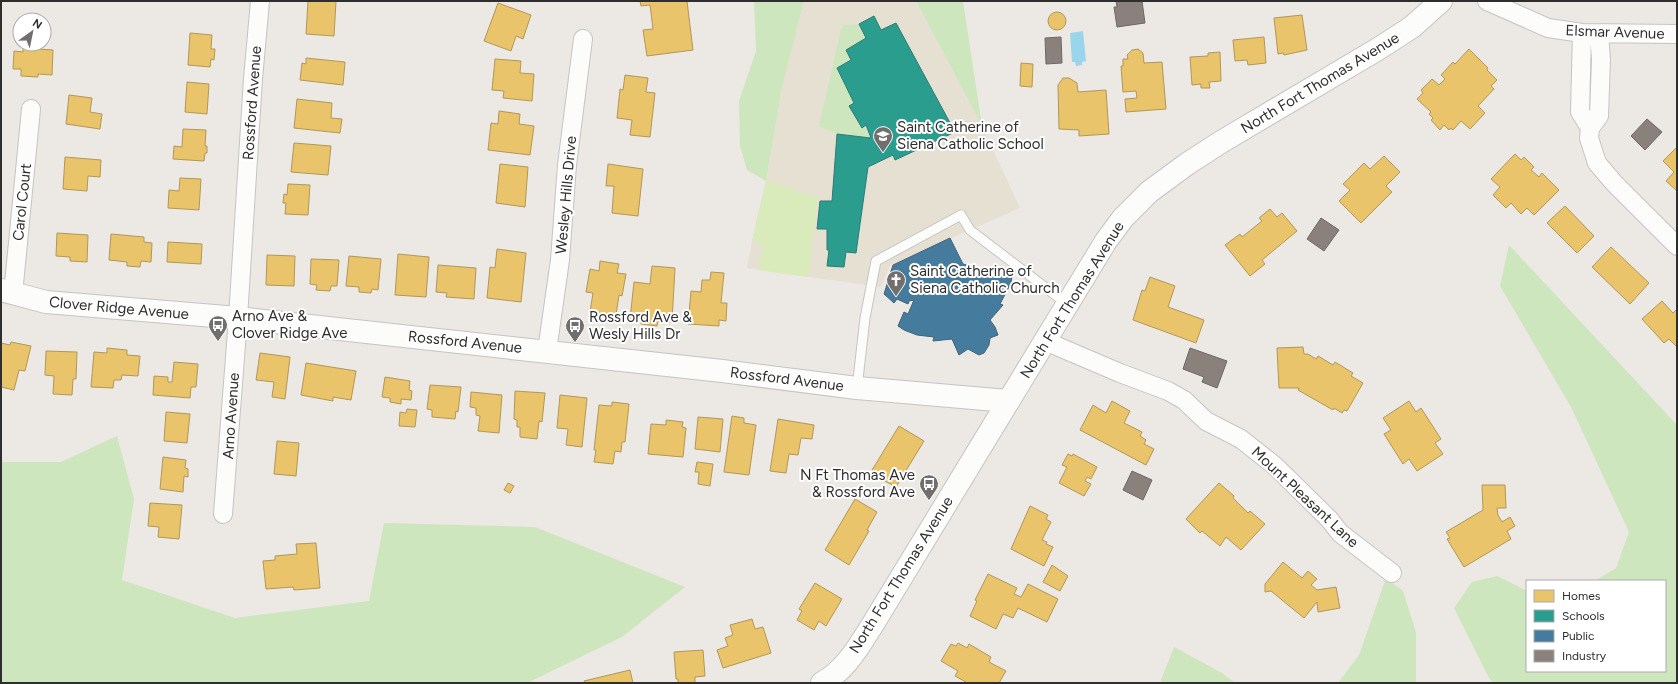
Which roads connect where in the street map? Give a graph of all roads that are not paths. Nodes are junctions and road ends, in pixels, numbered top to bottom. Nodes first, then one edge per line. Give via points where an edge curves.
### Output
1 (260, 1) edge
2 (1441, 1) edge
3 (1487, 1) edge
4 (1590, 34) junction
5 (1677, 34) edge
6 (583, 39) dead end
7 (31, 109) dead end
8 (1677, 246) edge
9 (7, 292) edge
10 (1068, 304) junction
11 (238, 318) junction
12 (1045, 341) junction
13 (547, 351) junction
14 (857, 388) junction
15 (1008, 401) junction
16 (223, 514) dead end
17 (1392, 572) dead end
18 (824, 683) edge

1 - 11 street, Rossford Avenue
2 - 10 street, North Fort Thomas Avenue via 1412,27 1221,142 1149,192 1123,218 1106,241
3 - 4 street, Elsmar Avenue via 1548,28
4 - 5 street, Elsmar Avenue
4 - 8 street via 1580,112 1590,128 1590,138 1597,162 1614,183
6 - 13 street, Wesley Hills Drive via 567,165 560,260
7 - 9 street, Carol Court
9 - 11 street, Clover Ridge Avenue via 46,302
10 - 12 street, North Fort Thomas Avenue
10 - 14 lane via 970,230 961,215 876,261 865,318
11 - 13 street, Rossford Avenue
11 - 16 street, Arno Avenue
12 - 15 street, North Fort Thomas Avenue
12 - 17 street, Mount Pleasant Lane via 1168,391 1184,400 1206,421 1241,439 1275,466 1340,533
13 - 14 street, Rossford Avenue
14 - 15 street, Rossford Avenue
15 - 18 street, North Fort Thomas Avenue via 858,647 843,667

